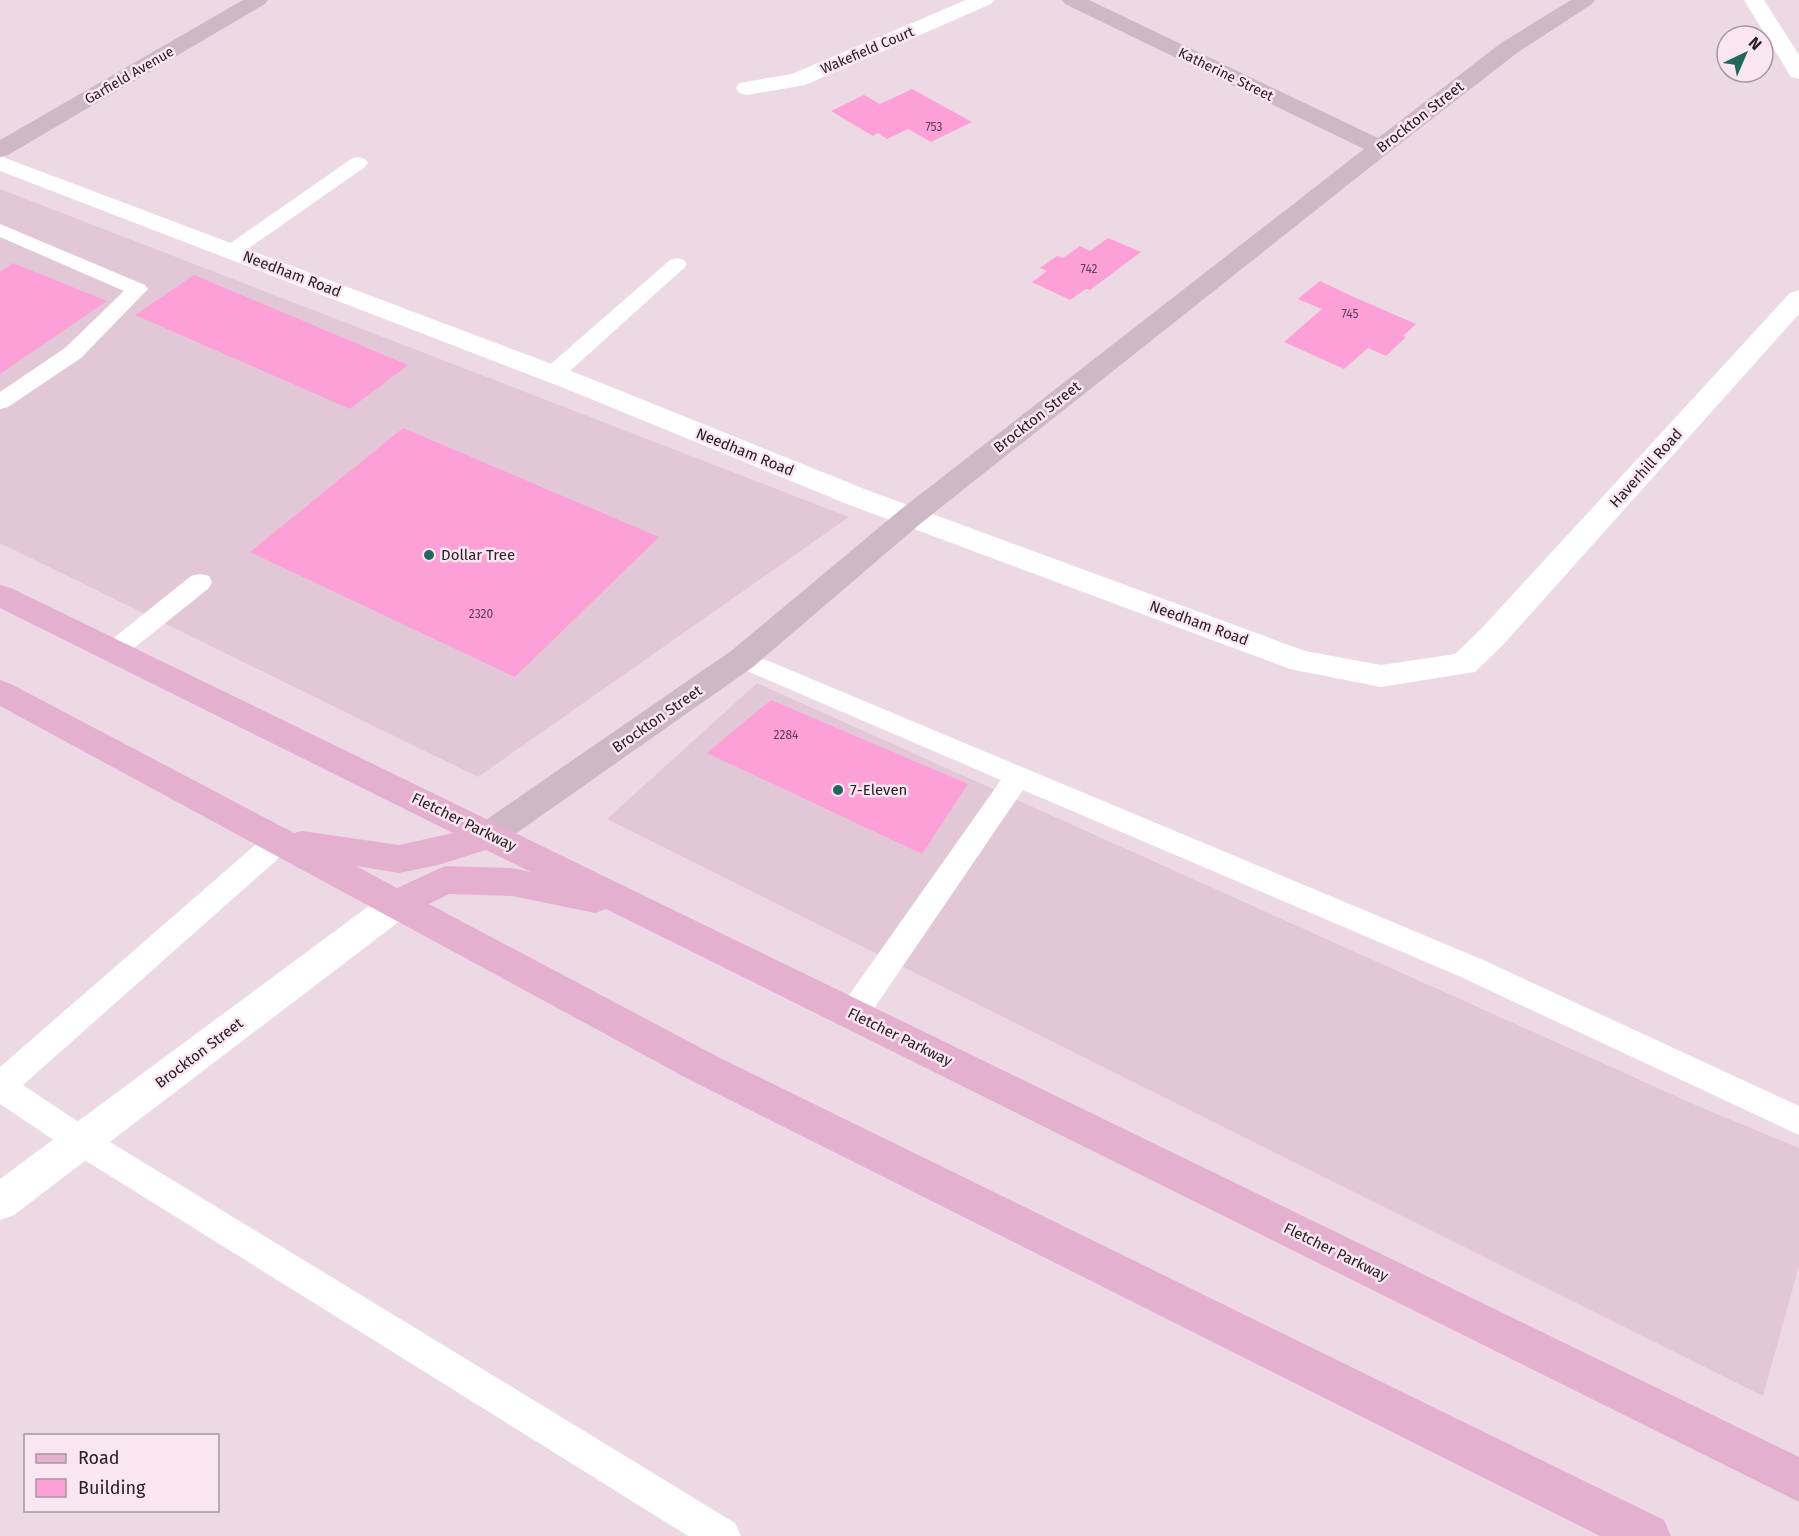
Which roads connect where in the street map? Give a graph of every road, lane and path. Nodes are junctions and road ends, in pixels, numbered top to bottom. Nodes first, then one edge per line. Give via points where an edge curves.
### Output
1 (258, 0) edge
2 (984, 0) edge
3 (1072, 0) edge
4 (1583, 0) edge
5 (1754, 0) edge
6 (1799, 72) edge
7 (747, 88) dead end
8 (1380, 148) junction
9 (0, 150) edge
10 (0, 163) edge
11 (358, 163) dead end
12 (0, 230) edge
13 (232, 250) junction
14 (677, 264) dead end
15 (1799, 298) edge
16 (553, 374) junction
17 (0, 402) edge
18 (910, 517) junction
19 (200, 582) dead end
20 (0, 595) edge
21 (1492, 638) joint
22 (114, 651) junction
23 (742, 659) junction
24 (0, 692) edge
25 (1018, 777) junction
26 (489, 834) junction
27 (279, 841) junction
28 (397, 904) junction
29 (638, 907) junction
30 (853, 1014) junction
31 (0, 1086) edge
32 (1799, 1121) edge
33 (81, 1141) junction
34 (0, 1202) edge
35 (1799, 1480) edge
36 (722, 1536) edge
37 (1648, 1536) edge

1 - 9 street, Garfield Avenue
2 - 7 street, Wakefield Court via 797,80
3 - 8 street, Katherine Street
4 - 8 street, Brockton Street via 1509,48
5 - 6 street
8 - 18 street, Brockton Street
10 - 13 street, Needham Road
11 - 13 lane
12 - 17 lane via 138,289 73,353
13 - 16 street, Needham Road
14 - 16 lane
15 - 21 street, Haverhill Road
16 - 18 street, Needham Road
18 - 21 street, Needham Road via 1301,661 1381,676 1464,664
18 - 23 street, Brockton Street
19 - 22 lane
20 - 22 main road, Fletcher Parkway
22 - 26 main road, Fletcher Parkway
23 - 25 lane
23 - 26 street, Brockton Street
24 - 27 main road
25 - 30 lane
25 - 32 lane via 1471,968
26 - 27 main road via 438,852 399,858
26 - 29 main road, Fletcher Parkway
27 - 28 main road
27 - 31 lane
28 - 29 main road via 445,880 512,882
28 - 33 street, Brockton Street
28 - 37 main road via 705,1069
29 - 30 main road, Fletcher Parkway
30 - 35 main road, Fletcher Parkway
31 - 33 lane
33 - 34 street, Brockton Street
33 - 36 lane

